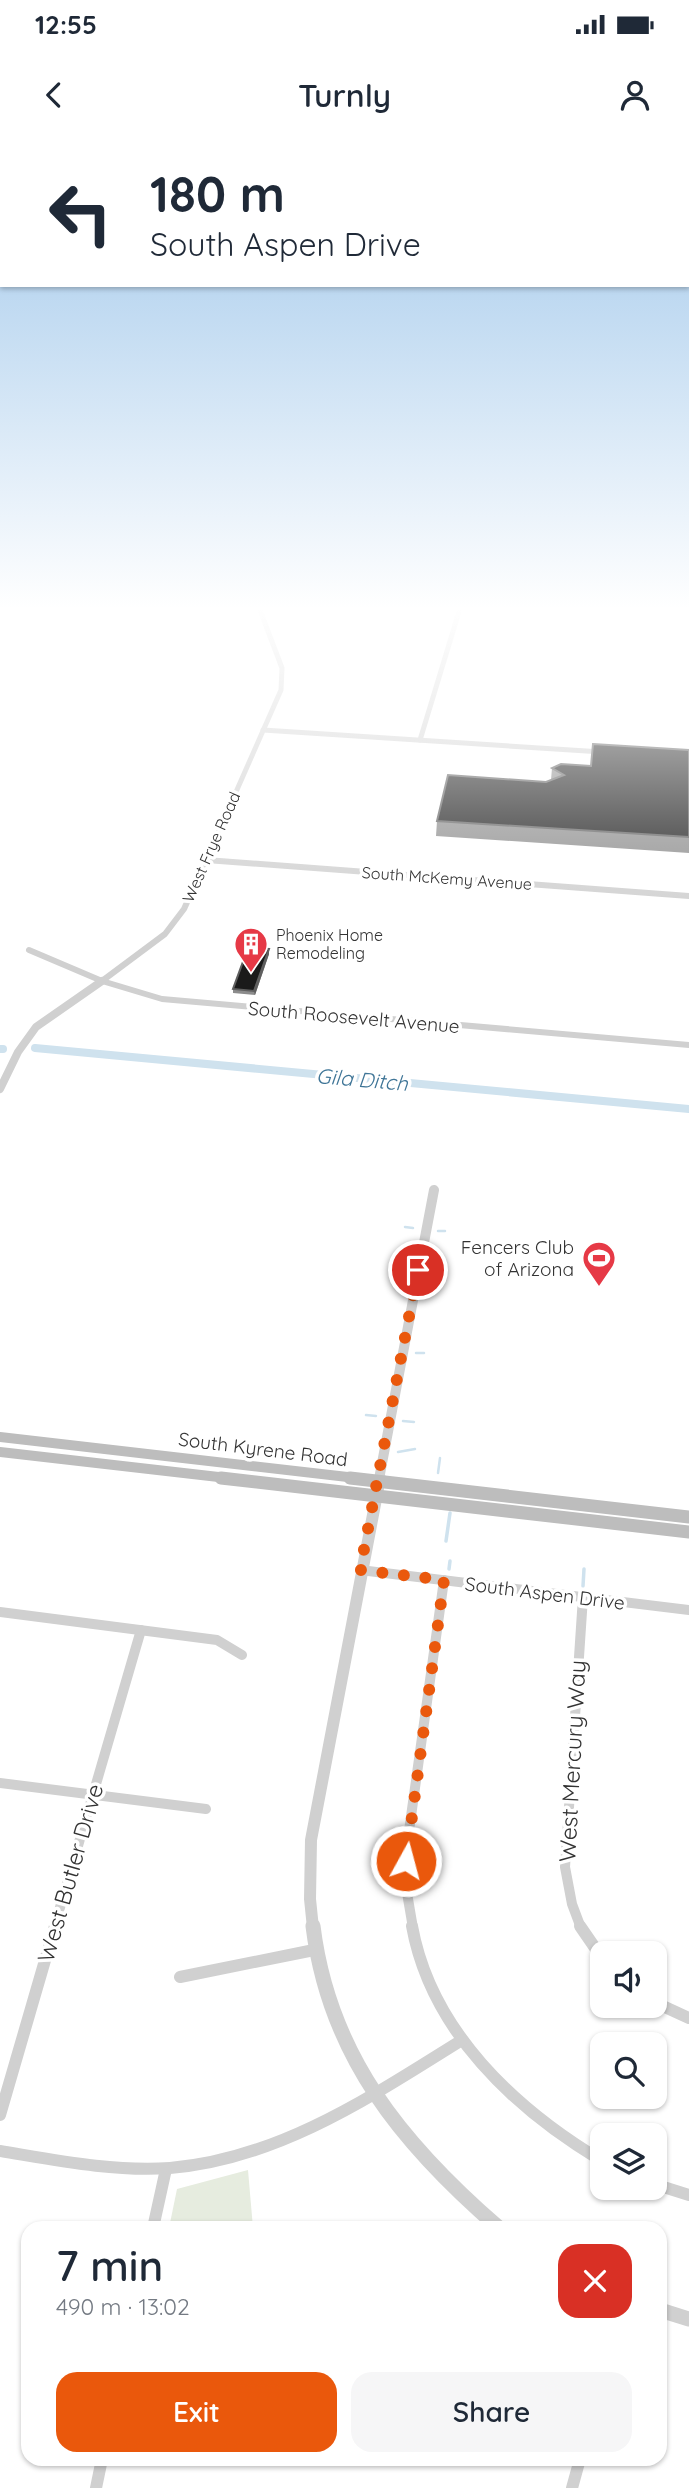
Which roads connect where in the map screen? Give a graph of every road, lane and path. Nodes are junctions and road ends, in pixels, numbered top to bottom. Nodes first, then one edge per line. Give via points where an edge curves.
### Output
1 (270, 715) edge
2 (428, 715) edge
3 (263, 730) junction
4 (420, 740) junction
5 (615, 753) edge
6 (206, 860) junction
7 (689, 896) edge
8 (29, 950) dead end
9 (102, 981) junction
10 (689, 1045) edge
11 (0, 1089) edge
12 (434, 1190) dead end
13 (0, 1437) edge
14 (0, 1452) edge
15 (377, 1480) junction
16 (375, 1495) junction
17 (689, 1517) edge
18 (689, 1531) edge
19 (360, 1570) junction
20 (444, 1580) junction
21 (583, 1597) junction
22 (689, 1610) edge
23 (0, 1612) edge
24 (141, 1630) junction
25 (242, 1655) dead end
26 (0, 1783) edge
27 (92, 1796) junction
28 (206, 1809) dead end
29 (590, 1941) edge
30 (314, 1950) junction
31 (180, 1977) dead end
32 (667, 2008) edge
33 (689, 2018) edge
34 (462, 2040) junction
35 (373, 2095) junction
36 (0, 2115) edge
37 (0, 2151) edge
38 (590, 2154) edge
39 (166, 2169) junction
40 (667, 2188) edge
41 (689, 2195) edge
42 (155, 2221) edge
43 (491, 2221) edge
44 (667, 2312) edge
45 (689, 2319) edge
46 (101, 2466) edge
47 (578, 2466) edge
48 (96, 2488) edge
49 (572, 2488) edge

1 - 3 street, West Frye Road
2 - 4 street
3 - 4 street
3 - 6 street, West Frye Road
4 - 5 street
6 - 7 street, South McKemy Avenue
6 - 9 street, West Frye Road via 184,909 165,934
8 - 9 street, South Roosevelt Avenue
9 - 10 street, South Roosevelt Avenue via 162,999
9 - 11 street via 36,1027
12 - 15 street
13 - 15 main road, South Kyrene Road
14 - 16 main road, South Kyrene Road
15 - 16 street
15 - 17 main road, South Kyrene Road
16 - 18 main road, South Kyrene Road
16 - 19 street
19 - 20 street, South Aspen Drive
19 - 30 street via 311,1839
20 - 21 street, South Aspen Drive
20 - 34 street via 406,1885 418,1955
21 - 22 street, South Aspen Drive
21 - 29 street, West Mercury Way via 565,1867 573,1907
23 - 24 street
24 - 25 street via 217,1640
24 - 27 street, West Butler Drive
26 - 27 street
27 - 28 street
27 - 36 street, West Butler Drive
30 - 31 street
30 - 35 street via 342,2037
32 - 33 street
34 - 35 street
34 - 38 street via 500,2085 549,2130
35 - 39 street via 327,2123 285,2141 231,2158
35 - 43 street via 435,2172
37 - 39 street via 93,2165
39 - 42 street
40 - 41 street
44 - 45 street
46 - 48 street
47 - 49 street

